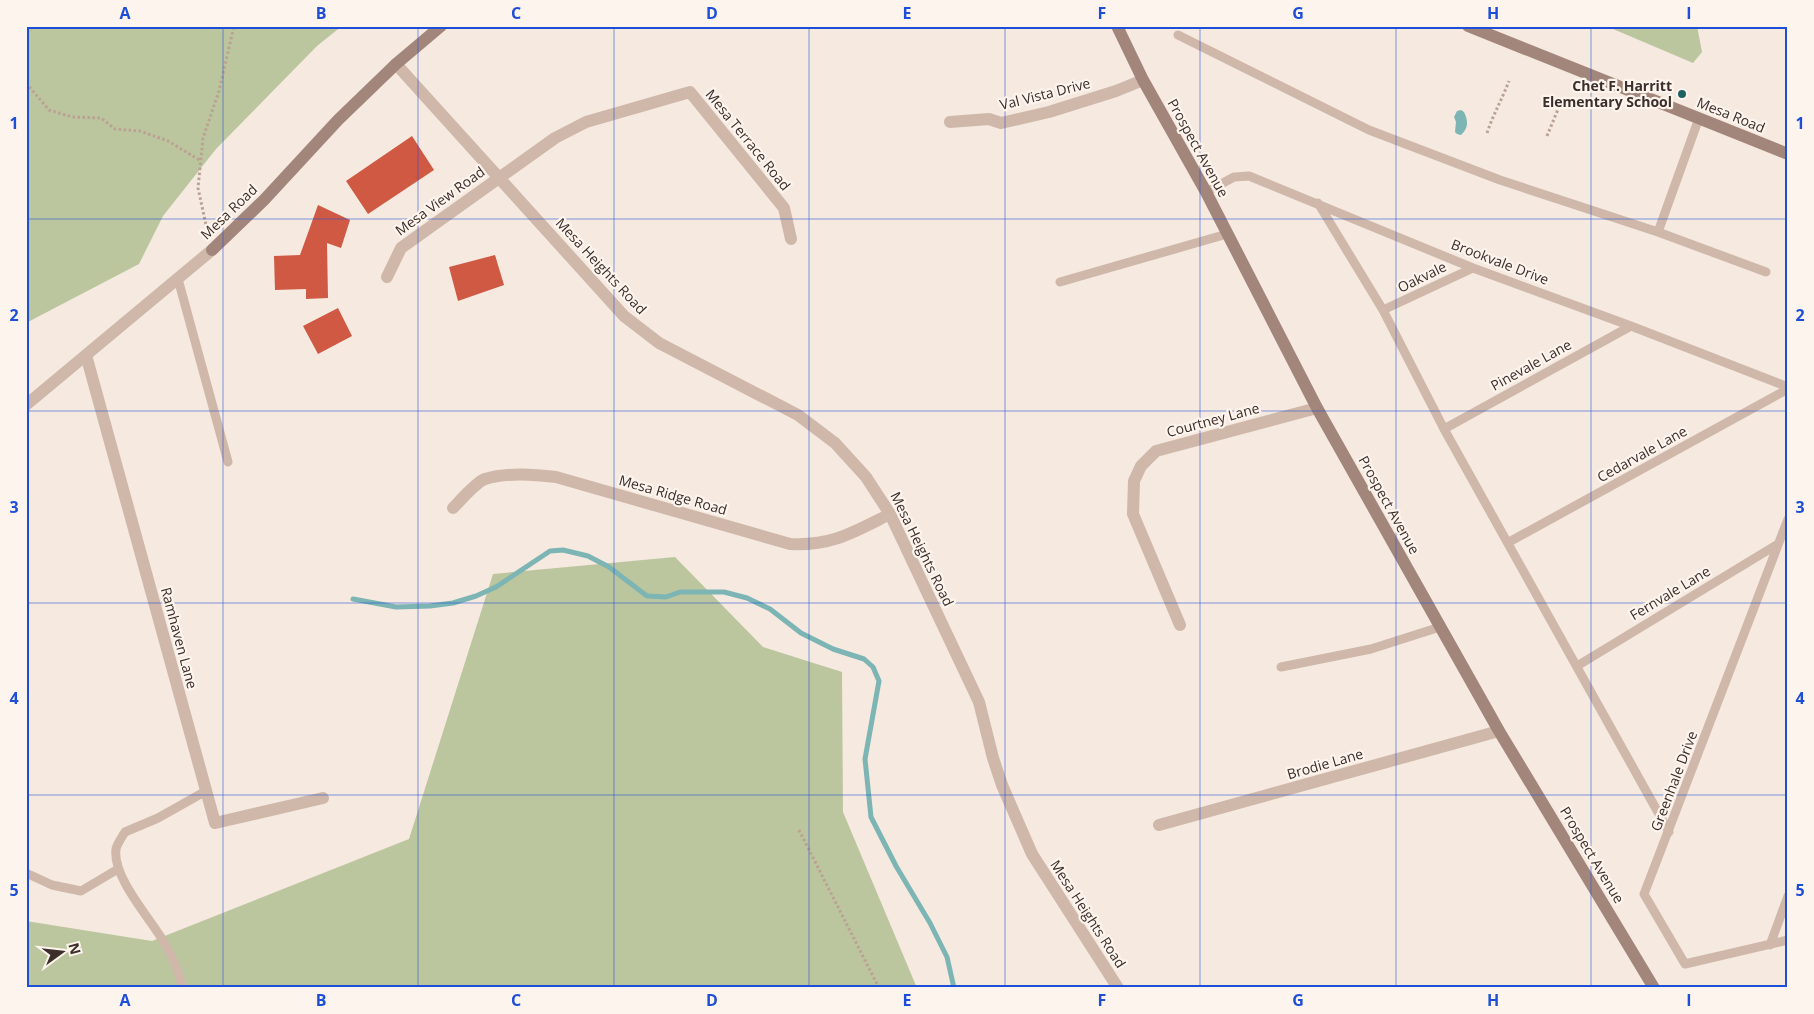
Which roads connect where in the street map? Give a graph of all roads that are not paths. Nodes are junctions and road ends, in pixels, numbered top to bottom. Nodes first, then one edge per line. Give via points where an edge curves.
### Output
1 (441, 26) edge
2 (1117, 26) edge
3 (1468, 26) edge
4 (1178, 34) dead end
5 (396, 64) junction
6 (1144, 80) junction
7 (1699, 118) junction
8 (950, 122) dead end
9 (1788, 154) edge
10 (499, 177) junction
11 (1206, 192) junction
12 (1318, 204) junction
13 (1658, 232) junction
14 (1227, 234) junction
15 (791, 238) dead end
16 (1473, 268) junction
17 (1766, 272) dead end
18 (387, 277) dead end
19 (178, 279) junction
20 (1060, 282) dead end
21 (1383, 310) junction
22 (1631, 326) junction
23 (86, 355) junction
24 (1788, 388) edge
25 (26, 405) edge
26 (1317, 408) junction
27 (1444, 429) junction
28 (228, 462) dead end
29 (452, 508) dead end
30 (890, 514) junction
31 (1788, 519) edge
32 (1508, 542) junction
33 (1778, 544) junction
34 (1180, 625) dead end
35 (1440, 627) junction
36 (1577, 666) junction
37 (1282, 668) dead end
38 (1499, 731) junction
39 (206, 791) junction
40 (323, 798) dead end
41 (1158, 826) dead end
42 (1669, 832) junction
43 (118, 869) junction
44 (26, 873) edge
45 (1788, 896) edge
46 (1788, 940) edge
47 (1770, 945) junction
48 (183, 988) edge
49 (1118, 988) edge
50 (1654, 988) edge

1 - 5 street, Mesa Road
2 - 6 street, Prospect Avenue
3 - 7 street, Mesa Road
4 - 13 lane via 1369,130 1500,180
5 - 10 street, Mesa Heights Road
5 - 19 street, Mesa Road via 338,120 264,200
6 - 8 street, Val Vista Drive via 1050,112 1001,123 989,120
6 - 11 street, Prospect Avenue
7 - 9 street, Mesa Road
7 - 13 lane
10 - 15 street, Mesa Terrace Road via 555,138 586,122 690,92 784,208
10 - 18 street, Mesa View Road via 401,248
10 - 30 street, Mesa Heights Road via 624,316 659,343 798,414 817,428 866,476
11 - 12 lane, Brookvale Drive via 1234,176 1249,176
11 - 14 street, Prospect Avenue
12 - 16 lane, Brookvale Drive
12 - 21 lane
13 - 17 lane
14 - 20 lane
14 - 26 street, Prospect Avenue
16 - 21 lane, Oakvale
16 - 22 lane, Brookvale Drive
19 - 23 street, Mesa Road
19 - 28 lane
21 - 27 lane
22 - 24 lane, Brookvale Drive
22 - 27 lane, Pinevale Lane
23 - 25 street, Mesa Road
23 - 39 street, Ramhaven Lane
24 - 32 lane, Cedarvale Lane
26 - 34 street, Courtney Lane via 1156,451 1141,466 1134,481 1133,514
26 - 35 street, Prospect Avenue
27 - 32 lane
29 - 30 street, Mesa Ridge Road via 484,480 527,474 556,476 790,544 838,539
30 - 49 street, Mesa Heights Road via 979,702 992,758 1032,854
31 - 33 lane, Greenhale Drive
32 - 36 lane
33 - 36 lane, Fernvale Lane
33 - 42 lane, Greenhale Drive
35 - 37 lane via 1371,649
35 - 38 street, Prospect Avenue
36 - 42 lane
38 - 41 street, Brodie Lane
38 - 50 street, Prospect Avenue
39 - 40 street, Ramhaven Lane via 215,823
39 - 43 lane via 158,818 124,832 116,849
42 - 47 lane, Greenhale Drive via 1644,894 1685,964
43 - 44 lane via 81,891 52,885
43 - 48 lane via 165,944
45 - 47 lane
46 - 47 lane

